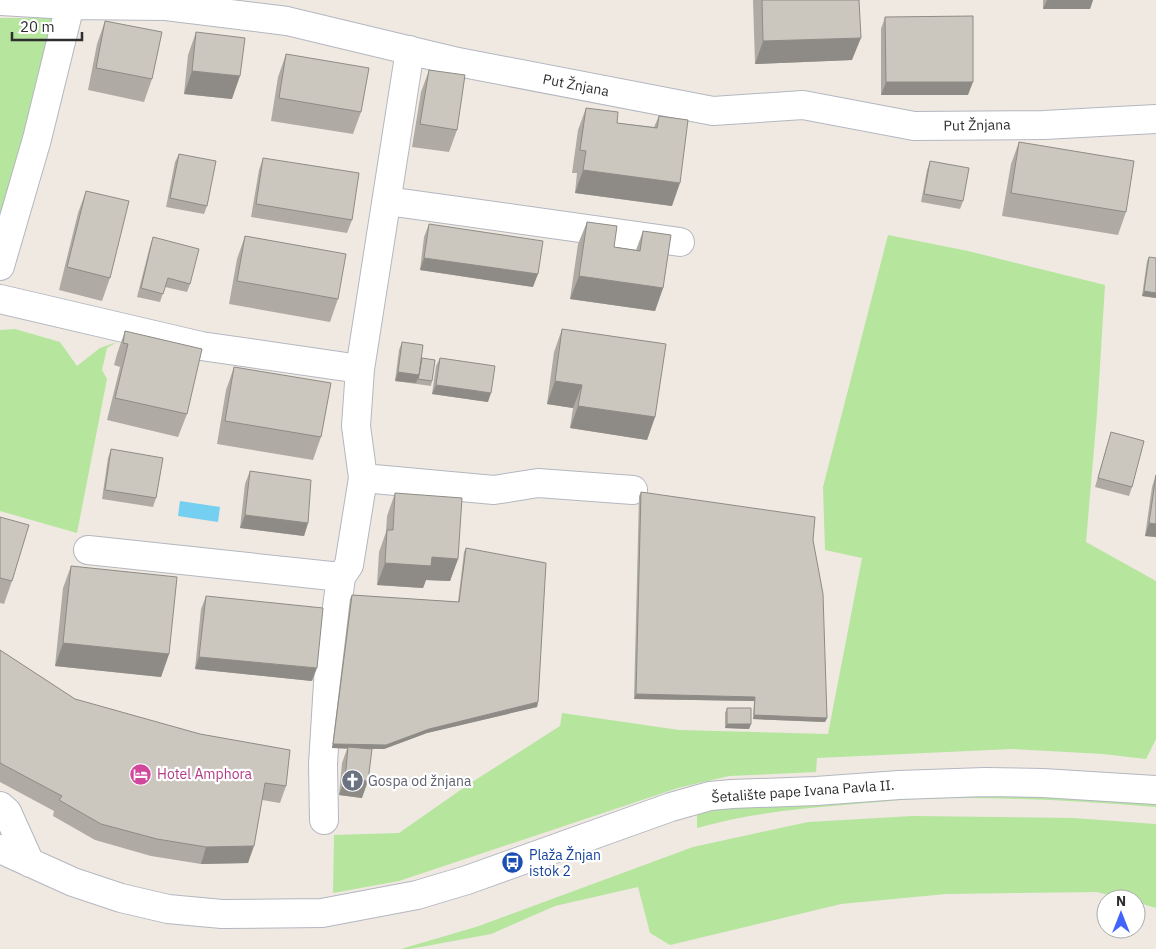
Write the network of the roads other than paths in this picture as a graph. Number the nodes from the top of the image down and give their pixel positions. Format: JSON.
{"nodes":[{"id":1,"x":0,"y":1,"type":"edge"},
{"id":2,"x":173,"y":3,"type":"edge"},
{"id":3,"x":70,"y":5,"type":"junction"},
{"id":4,"x":410,"y":50,"type":"junction"},
{"id":5,"x":1156,"y":119,"type":"edge"},
{"id":6,"x":387,"y":201,"type":"junction"},
{"id":7,"x":680,"y":242,"type":"dead end"},
{"id":8,"x":0,"y":266,"type":"edge"},
{"id":9,"x":0,"y":299,"type":"edge"},
{"id":10,"x":360,"y":369,"type":"junction"},
{"id":11,"x":363,"y":478,"type":"junction"},
{"id":12,"x":633,"y":490,"type":"dead end"},
{"id":13,"x":88,"y":550,"type":"dead end"},
{"id":14,"x":341,"y":577,"type":"junction"},
{"id":15,"x":1156,"y":790,"type":"edge"},
{"id":16,"x":0,"y":806,"type":"edge"},
{"id":17,"x":324,"y":820,"type":"dead end"},
{"id":18,"x":0,"y":849,"type":"edge"},
{"id":19,"x":30,"y":864,"type":"junction"}],
"edges":[{"from":1,"to":3,"type":"street","name":"Put Žnjana"},
{"from":2,"to":3,"type":"street","name":"Put Žnjana"},
{"from":2,"to":4,"type":"street","name":"Put Žnjana"},
{"from":3,"to":8,"type":"street"},
{"from":4,"to":5,"type":"street","name":"Put Žnjana"},
{"from":4,"to":6,"type":"street"},
{"from":6,"to":7,"type":"street"},
{"from":6,"to":10,"type":"street"},
{"from":9,"to":10,"type":"street"},
{"from":10,"to":11,"type":"street"},
{"from":11,"to":12,"type":"street"},
{"from":11,"to":14,"type":"street"},
{"from":13,"to":14,"type":"street"},
{"from":14,"to":17,"type":"street"},
{"from":15,"to":19,"type":"street","name":"Šetalište pape Ivana Pavla II."},
{"from":16,"to":19,"type":"street"},
{"from":18,"to":19,"type":"street","name":"Šetalište pape Ivana Pavla II."}]}
